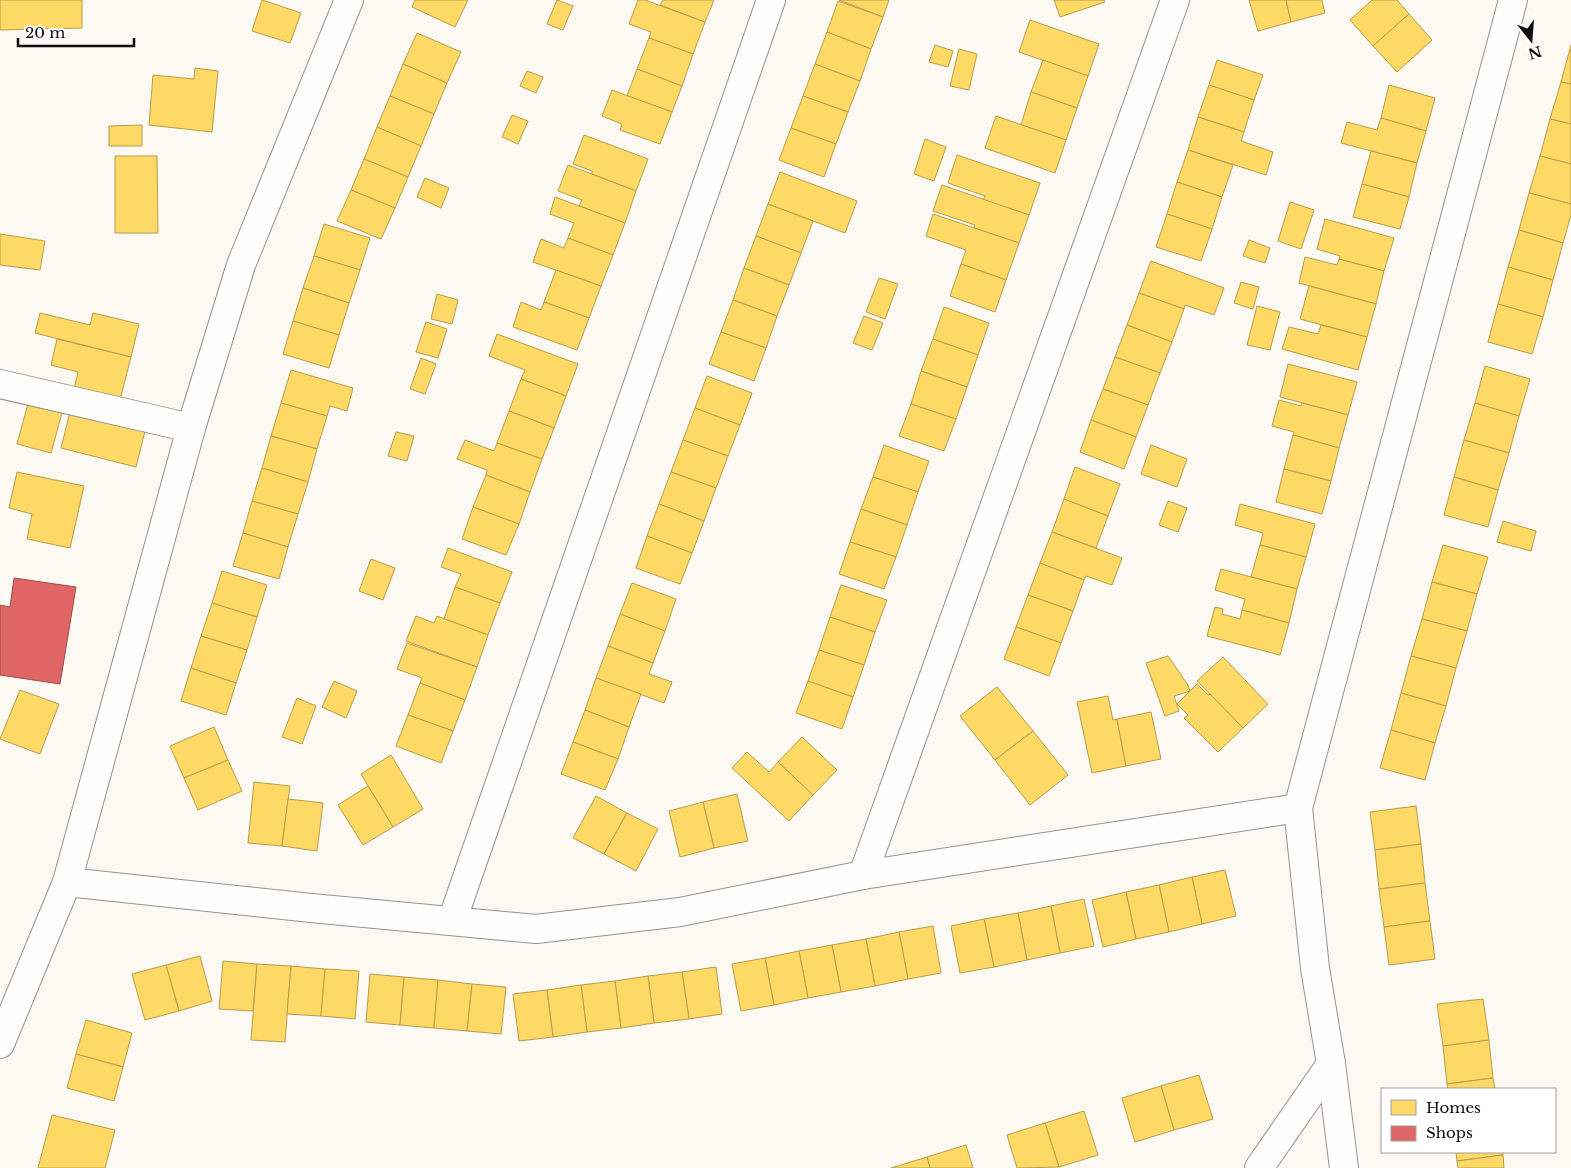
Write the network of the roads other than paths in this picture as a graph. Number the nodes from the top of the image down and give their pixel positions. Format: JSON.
{"nodes":[{"id":1,"x":349,"y":0,"type":"edge"},
{"id":2,"x":771,"y":0,"type":"edge"},
{"id":3,"x":1175,"y":0,"type":"edge"},
{"id":4,"x":1513,"y":0,"type":"edge"},
{"id":5,"x":0,"y":384,"type":"edge"},
{"id":6,"x":191,"y":428,"type":"junction"},
{"id":7,"x":1298,"y":808,"type":"junction"},
{"id":8,"x":863,"y":875,"type":"junction"},
{"id":9,"x":67,"y":882,"type":"junction"},
{"id":10,"x":452,"y":921,"type":"junction"},
{"id":11,"x":0,"y":1044,"type":"edge"},
{"id":12,"x":1331,"y":1064,"type":"junction"},
{"id":13,"x":1259,"y":1168,"type":"edge"},
{"id":14,"x":1344,"y":1168,"type":"edge"}],
"edges":[{"from":1,"to":6,"type":"street"},
{"from":2,"to":10,"type":"street"},
{"from":3,"to":8,"type":"street"},
{"from":4,"to":7,"type":"street"},
{"from":5,"to":6,"type":"street"},
{"from":6,"to":9,"type":"street"},
{"from":7,"to":8,"type":"street"},
{"from":7,"to":12,"type":"street"},
{"from":8,"to":10,"type":"street"},
{"from":9,"to":10,"type":"street"},
{"from":9,"to":11,"type":"street"},
{"from":12,"to":13,"type":"street"},
{"from":12,"to":14,"type":"street"}]}
